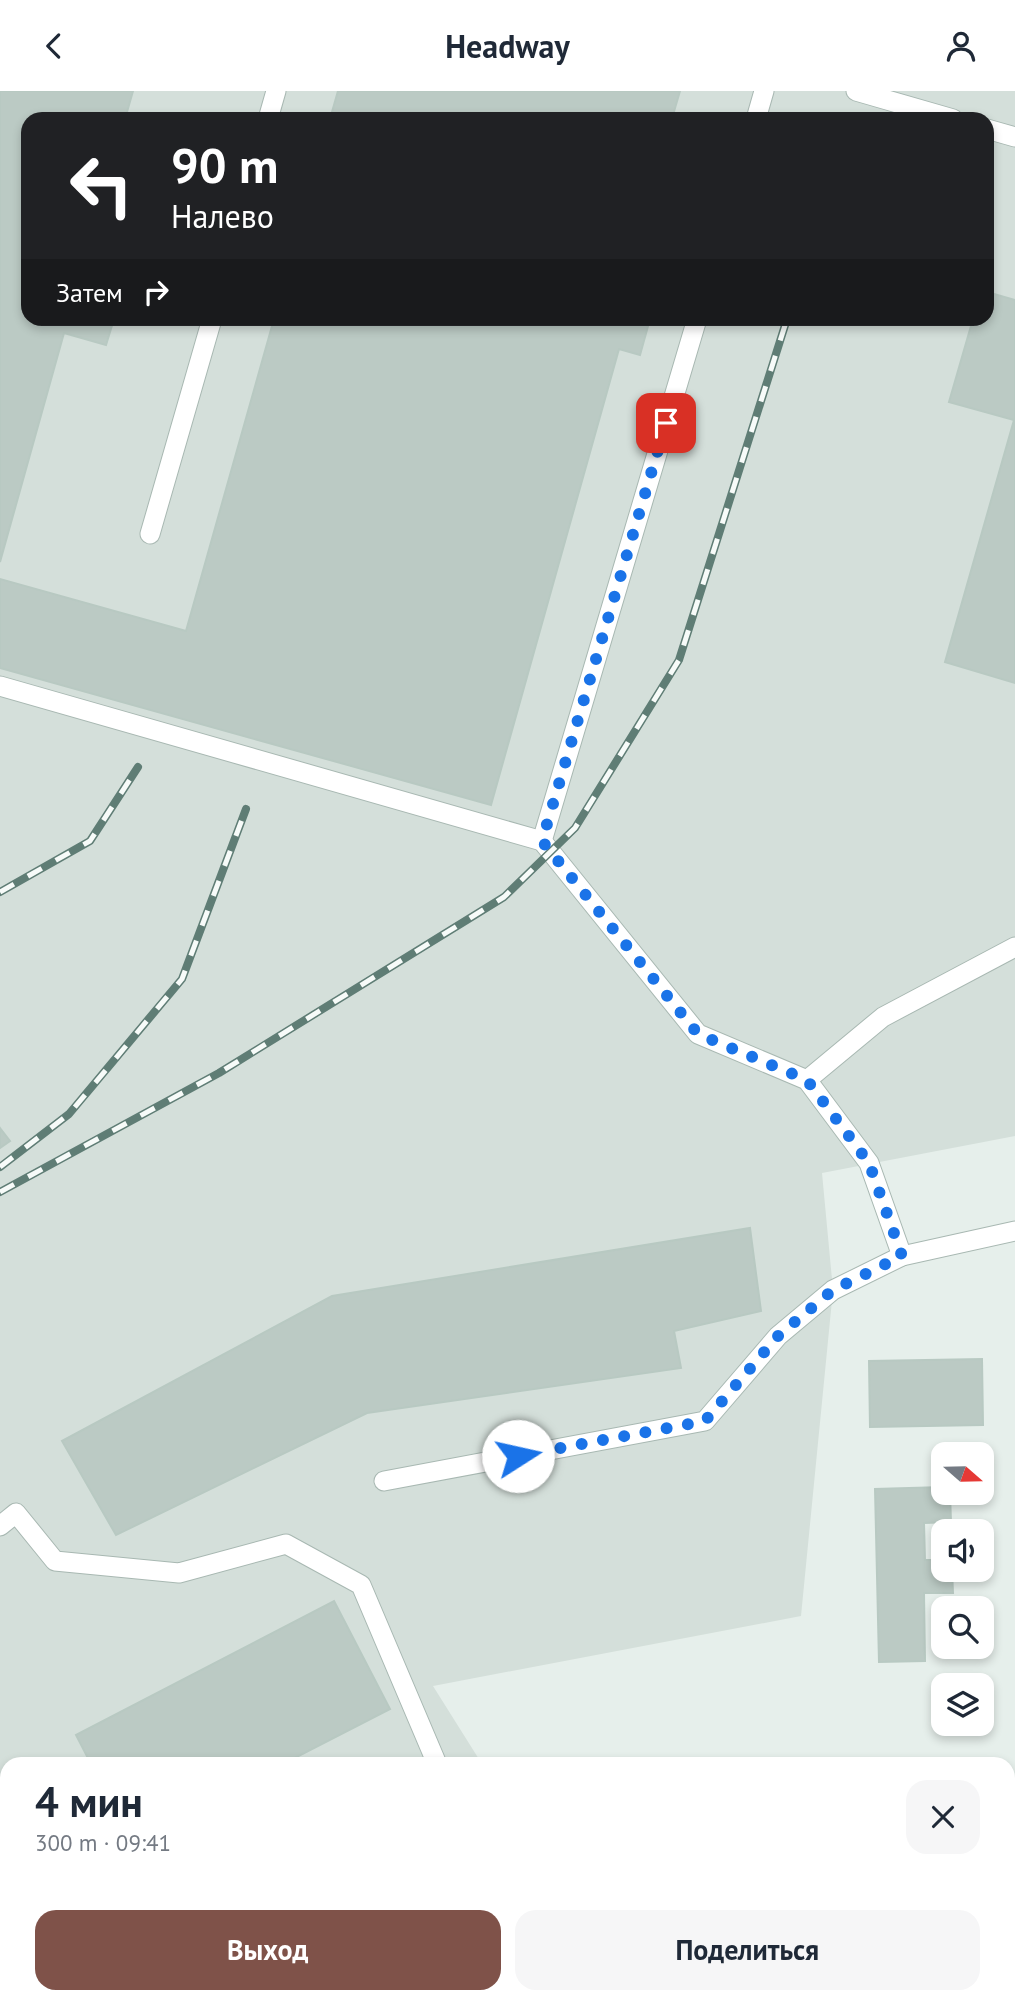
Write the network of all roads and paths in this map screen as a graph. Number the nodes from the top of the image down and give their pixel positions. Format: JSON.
{"nodes":[{"id":1,"x":276,"y":91,"type":"edge"},
{"id":2,"x":764,"y":91,"type":"edge"},
{"id":3,"x":856,"y":91,"type":"edge"},
{"id":4,"x":270,"y":112,"type":"edge"},
{"id":5,"x":758,"y":112,"type":"edge"},
{"id":6,"x":929,"y":112,"type":"edge"},
{"id":7,"x":994,"y":131,"type":"edge"},
{"id":8,"x":1015,"y":137,"type":"edge"},
{"id":9,"x":210,"y":326,"type":"edge"},
{"id":10,"x":695,"y":326,"type":"edge"},
{"id":11,"x":150,"y":534,"type":"dead end"},
{"id":12,"x":0,"y":686,"type":"edge"},
{"id":13,"x":542,"y":841,"type":"junction"},
{"id":14,"x":1015,"y":947,"type":"edge"},
{"id":15,"x":807,"y":1080,"type":"junction"},
{"id":16,"x":1015,"y":1231,"type":"edge"},
{"id":17,"x":902,"y":1256,"type":"junction"},
{"id":18,"x":384,"y":1481,"type":"dead end"},
{"id":19,"x":0,"y":1526,"type":"edge"},
{"id":20,"x":434,"y":1757,"type":"edge"}],
"edges":[{"from":1,"to":4,"type":"lane"},
{"from":2,"to":5,"type":"lane"},
{"from":3,"to":6,"type":"lane"},
{"from":7,"to":8,"type":"lane"},
{"from":9,"to":11,"type":"lane"},
{"from":10,"to":13,"type":"lane"},
{"from":12,"to":13,"type":"lane"},
{"from":13,"to":15,"type":"lane"},
{"from":14,"to":15,"type":"lane"},
{"from":15,"to":17,"type":"lane"},
{"from":16,"to":17,"type":"lane"},
{"from":17,"to":18,"type":"lane"},
{"from":19,"to":20,"type":"lane"}]}
